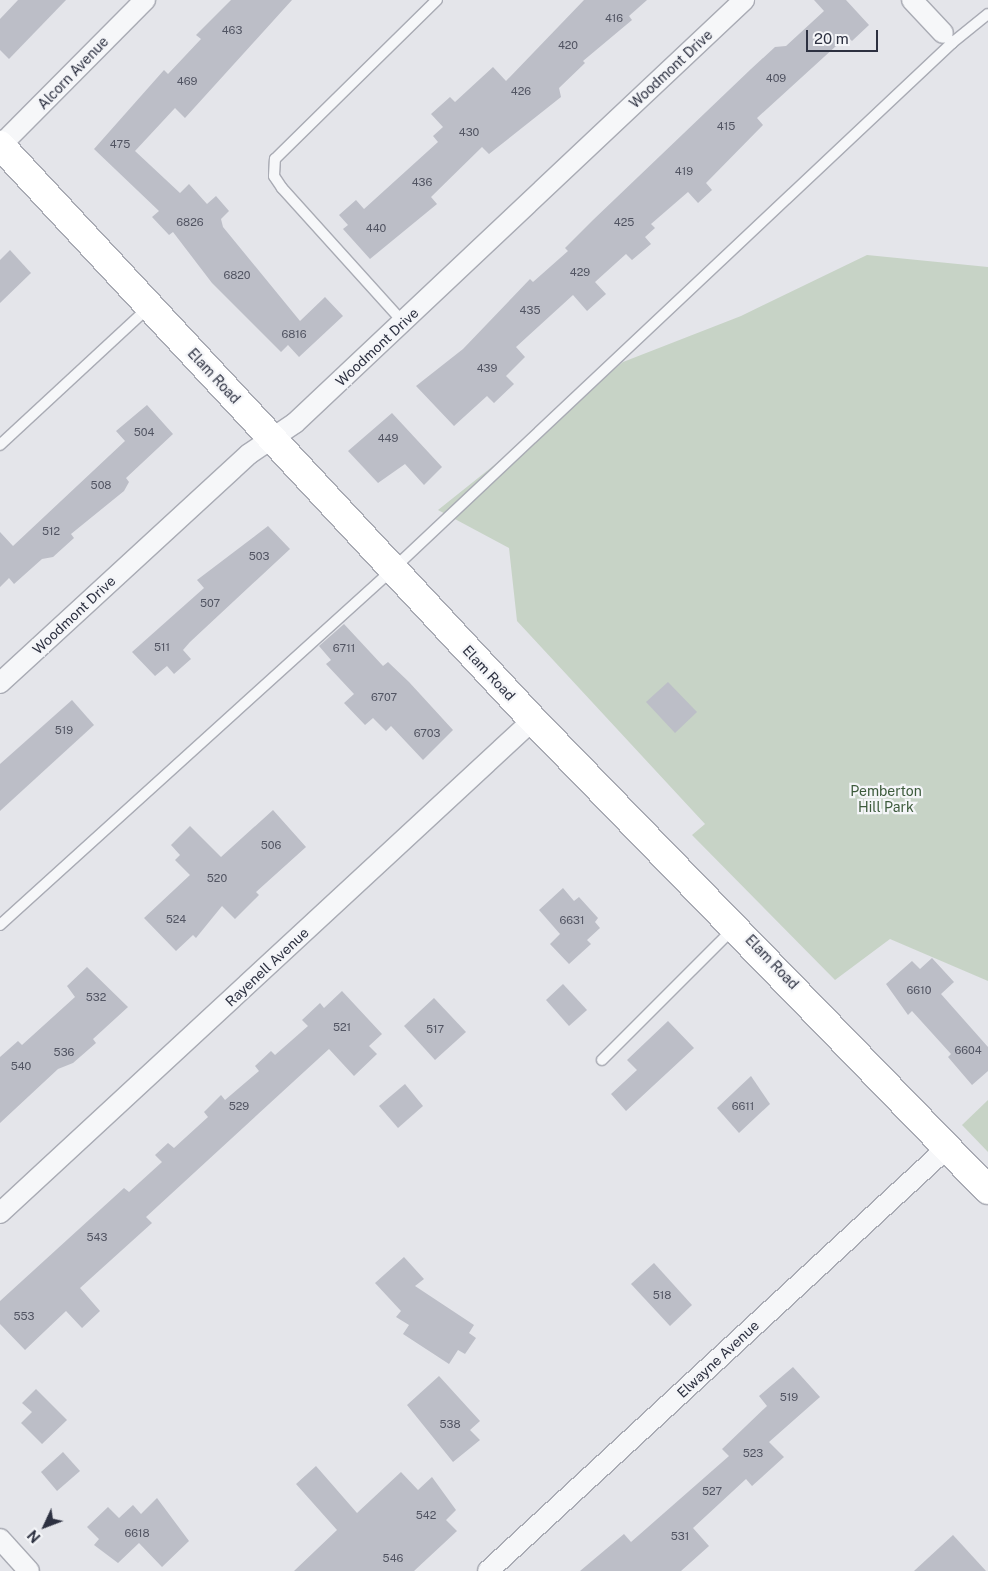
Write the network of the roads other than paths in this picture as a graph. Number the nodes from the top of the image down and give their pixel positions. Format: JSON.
{"nodes":[{"id":1,"x":145,"y":0,"type":"edge"},
{"id":2,"x":437,"y":0,"type":"edge"},
{"id":3,"x":744,"y":0,"type":"edge"},
{"id":4,"x":912,"y":0,"type":"edge"},
{"id":5,"x":988,"y":14,"type":"edge"},
{"id":6,"x":948,"y":38,"type":"junction"},
{"id":7,"x":0,"y":146,"type":"edge"},
{"id":8,"x":150,"y":306,"type":"junction"},
{"id":9,"x":403,"y":322,"type":"junction"},
{"id":10,"x":272,"y":438,"type":"junction"},
{"id":11,"x":0,"y":445,"type":"edge"},
{"id":12,"x":392,"y":570,"type":"junction"},
{"id":13,"x":0,"y":683,"type":"edge"},
{"id":14,"x":534,"y":720,"type":"junction"},
{"id":15,"x":0,"y":925,"type":"edge"},
{"id":16,"x":737,"y":925,"type":"junction"},
{"id":17,"x":602,"y":1060,"type":"dead end"},
{"id":18,"x":948,"y":1147,"type":"junction"},
{"id":19,"x":988,"y":1190,"type":"edge"},
{"id":20,"x":0,"y":1213,"type":"edge"},
{"id":21,"x":0,"y":1540,"type":"edge"},
{"id":22,"x":29,"y":1571,"type":"edge"},
{"id":23,"x":488,"y":1571,"type":"edge"}],
"edges":[{"from":1,"to":7,"type":"street","name":"Alcorn Avenue"},
{"from":2,"to":9,"type":"lane"},
{"from":3,"to":9,"type":"street","name":"Woodmont Drive"},
{"from":4,"to":6,"type":"street"},
{"from":5,"to":6,"type":"lane"},
{"from":6,"to":12,"type":"lane"},
{"from":7,"to":8,"type":"street","name":"Elam Road"},
{"from":8,"to":10,"type":"street","name":"Elam Road"},
{"from":8,"to":11,"type":"lane"},
{"from":9,"to":10,"type":"street","name":"Woodmont Drive"},
{"from":10,"to":12,"type":"street","name":"Elam Road"},
{"from":10,"to":13,"type":"street","name":"Woodmont Drive"},
{"from":12,"to":14,"type":"street","name":"Elam Road"},
{"from":12,"to":15,"type":"lane"},
{"from":14,"to":16,"type":"street","name":"Elam Road"},
{"from":14,"to":20,"type":"street","name":"Rayenell Avenue"},
{"from":16,"to":17,"type":"lane"},
{"from":16,"to":18,"type":"street","name":"Elam Road"},
{"from":18,"to":19,"type":"street","name":"Elam Road"},
{"from":18,"to":23,"type":"street","name":"Elwayne Avenue"},
{"from":21,"to":22,"type":"street"}]}
